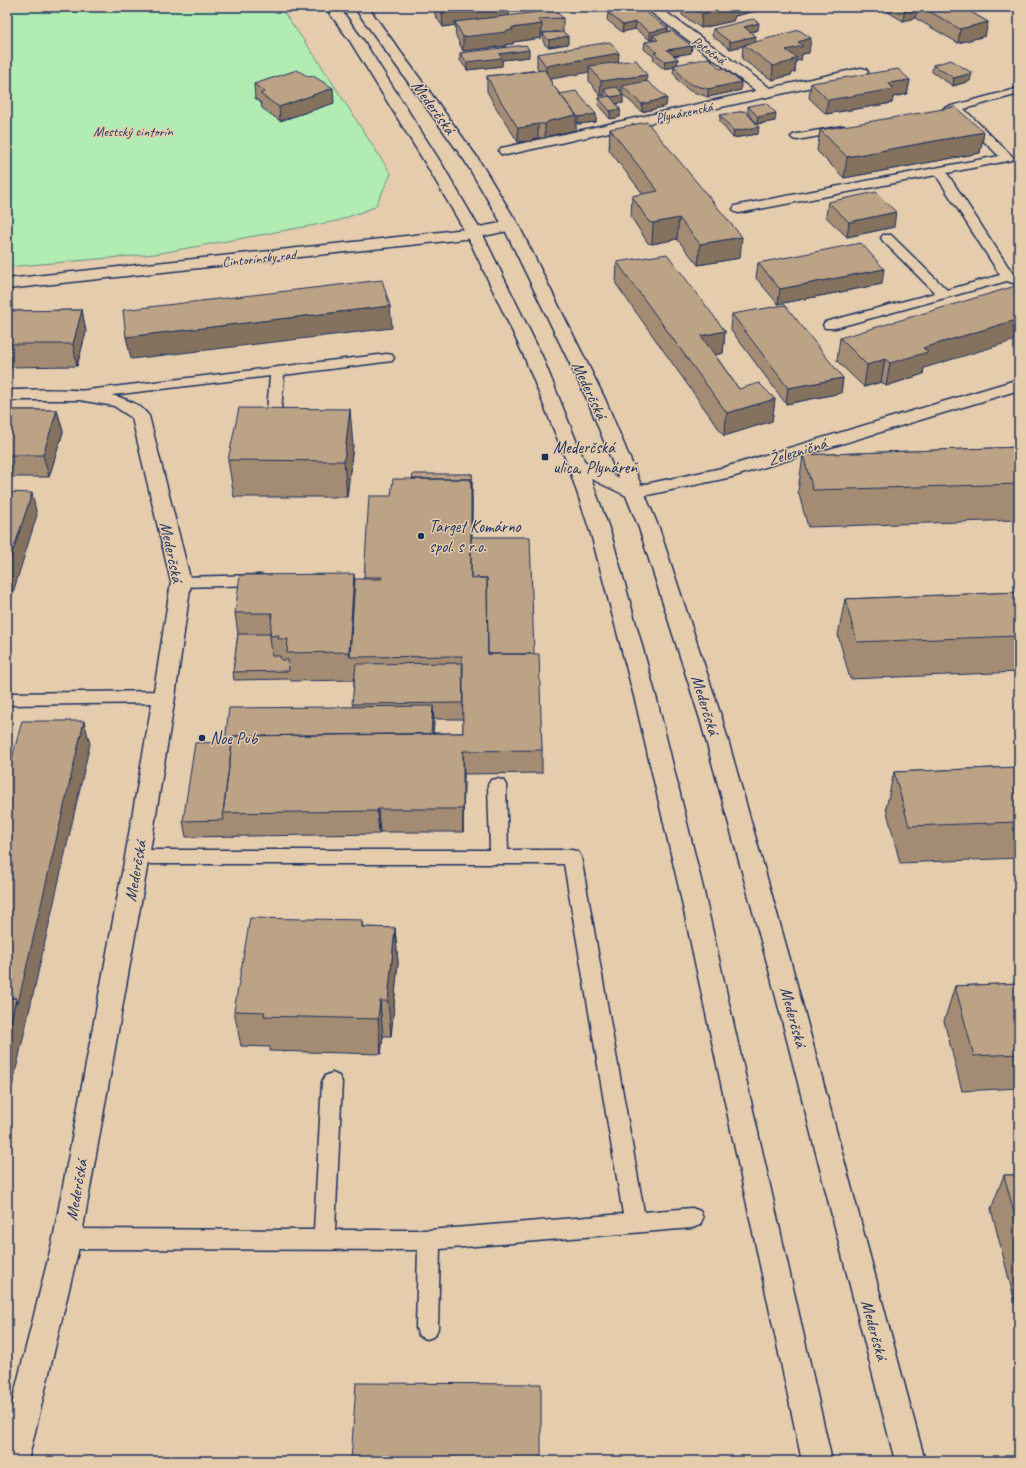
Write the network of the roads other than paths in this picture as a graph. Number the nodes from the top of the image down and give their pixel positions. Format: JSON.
{"nodes":[{"id":1,"x":332,"y":7,"type":"edge"},
{"id":2,"x":361,"y":7,"type":"edge"},
{"id":3,"x":651,"y":7,"type":"edge"},
{"id":4,"x":861,"y":72,"type":"dead end"},
{"id":5,"x":1019,"y":91,"type":"edge"},
{"id":6,"x":768,"y":93,"type":"junction"},
{"id":7,"x":957,"y":108,"type":"junction"},
{"id":8,"x":934,"y":112,"type":"edge"},
{"id":9,"x":850,"y":128,"type":"edge"},
{"id":10,"x":797,"y":137,"type":"dead end"},
{"id":11,"x":506,"y":151,"type":"dead end"},
{"id":12,"x":940,"y":172,"type":"junction"},
{"id":13,"x":739,"y":210,"type":"dead end"},
{"id":14,"x":511,"y":226,"type":"junction"},
{"id":15,"x":474,"y":233,"type":"junction"},
{"id":16,"x":887,"y":238,"type":"dead end"},
{"id":17,"x":1013,"y":279,"type":"edge"},
{"id":18,"x":7,"y":284,"type":"edge"},
{"id":19,"x":944,"y":293,"type":"junction"},
{"id":20,"x":830,"y":325,"type":"dead end"},
{"id":21,"x":387,"y":358,"type":"dead end"},
{"id":22,"x":277,"y":371,"type":"junction"},
{"id":23,"x":1019,"y":384,"type":"edge"},
{"id":24,"x":7,"y":395,"type":"edge"},
{"id":25,"x":79,"y":395,"type":"junction"},
{"id":26,"x":273,"y":422,"type":"edge"},
{"id":27,"x":577,"y":465,"type":"junction"},
{"id":28,"x":634,"y":492,"type":"junction"},
{"id":29,"x":274,"y":580,"type":"edge"},
{"id":30,"x":181,"y":582,"type":"junction"},
{"id":31,"x":164,"y":697,"type":"junction"},
{"id":32,"x":7,"y":698,"type":"edge"},
{"id":33,"x":497,"y":785,"type":"dead end"},
{"id":34,"x":138,"y":857,"type":"junction"},
{"id":35,"x":499,"y":857,"type":"junction"},
{"id":36,"x":332,"y":1082,"type":"dead end"},
{"id":37,"x":692,"y":1218,"type":"dead end"},
{"id":38,"x":635,"y":1223,"type":"junction"},
{"id":39,"x":67,"y":1239,"type":"junction"},
{"id":40,"x":324,"y":1240,"type":"junction"},
{"id":41,"x":429,"y":1240,"type":"junction"},
{"id":42,"x":427,"y":1328,"type":"dead end"},
{"id":43,"x":13,"y":1461,"type":"edge"},
{"id":44,"x":817,"y":1461,"type":"edge"},
{"id":45,"x":910,"y":1461,"type":"edge"}],
"edges":[{"from":1,"to":15,"type":"main road","name":"Mederčská"},
{"from":2,"to":14,"type":"main road","name":"Mederčská"},
{"from":3,"to":6,"type":"main road","name":"Potočná"},
{"from":4,"to":6,"type":"main road","name":"Plynárenská"},
{"from":5,"to":7,"type":"lane"},
{"from":6,"to":11,"type":"main road","name":"Plynárenská"},
{"from":7,"to":8,"type":"lane"},
{"from":7,"to":12,"type":"lane"},
{"from":9,"to":10,"type":"lane"},
{"from":12,"to":13,"type":"lane"},
{"from":12,"to":17,"type":"lane"},
{"from":14,"to":15,"type":"main road","name":"Cintorínsky rad"},
{"from":14,"to":28,"type":"main road","name":"Mederčská"},
{"from":15,"to":18,"type":"main road","name":"Cintorínsky rad"},
{"from":15,"to":27,"type":"main road","name":"Mederčská"},
{"from":16,"to":19,"type":"lane"},
{"from":17,"to":19,"type":"lane"},
{"from":19,"to":20,"type":"lane"},
{"from":21,"to":22,"type":"lane"},
{"from":22,"to":25,"type":"lane"},
{"from":22,"to":26,"type":"lane"},
{"from":23,"to":28,"type":"main road","name":"Železničná"},
{"from":24,"to":25,"type":"main road","name":"Mederčská"},
{"from":25,"to":30,"type":"main road","name":"Mederčská"},
{"from":27,"to":28,"type":"main road"},
{"from":27,"to":44,"type":"main road","name":"Mederčská"},
{"from":28,"to":45,"type":"main road","name":"Mederčská"},
{"from":29,"to":30,"type":"lane"},
{"from":30,"to":31,"type":"main road","name":"Mederčská"},
{"from":31,"to":32,"type":"lane"},
{"from":31,"to":34,"type":"main road","name":"Mederčská"},
{"from":33,"to":35,"type":"lane"},
{"from":34,"to":35,"type":"lane"},
{"from":34,"to":39,"type":"main road","name":"Mederčská"},
{"from":35,"to":38,"type":"lane"},
{"from":36,"to":40,"type":"lane"},
{"from":37,"to":38,"type":"lane"},
{"from":38,"to":41,"type":"lane"},
{"from":39,"to":40,"type":"lane"},
{"from":39,"to":43,"type":"main road","name":"Mederčská"},
{"from":40,"to":41,"type":"lane"},
{"from":41,"to":42,"type":"lane"}]}
